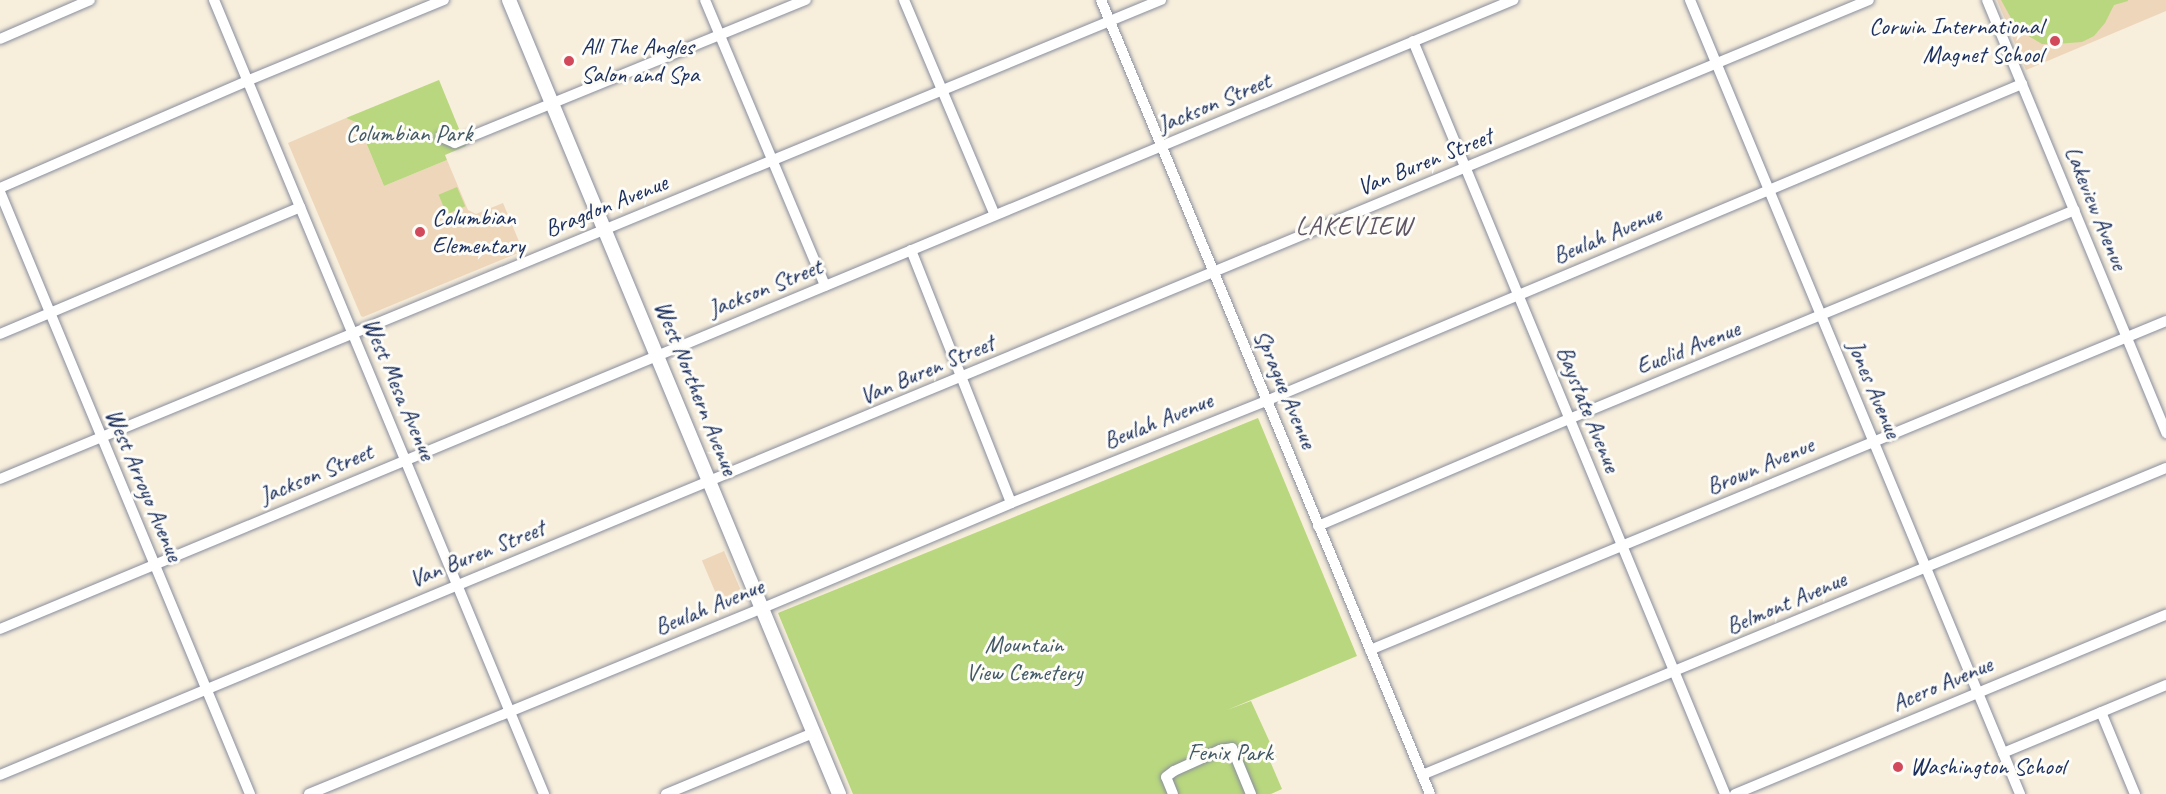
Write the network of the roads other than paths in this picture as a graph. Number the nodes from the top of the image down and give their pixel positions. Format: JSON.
{"nodes":[{"id":1,"x":90,"y":0,"type":"edge"},
{"id":2,"x":214,"y":0,"type":"edge"},
{"id":3,"x":444,"y":0,"type":"edge"},
{"id":4,"x":509,"y":0,"type":"edge"},
{"id":5,"x":705,"y":0,"type":"edge"},
{"id":6,"x":806,"y":0,"type":"edge"},
{"id":7,"x":904,"y":0,"type":"edge"},
{"id":8,"x":1101,"y":0,"type":"edge"},
{"id":9,"x":1161,"y":0,"type":"edge"},
{"id":10,"x":1513,"y":0,"type":"edge"},
{"id":11,"x":1690,"y":0,"type":"edge"},
{"id":12,"x":1869,"y":0,"type":"edge"},
{"id":13,"x":1987,"y":0,"type":"edge"},
{"id":14,"x":1841,"y":5,"type":"edge"},
{"id":15,"x":1110,"y":21,"type":"junction"},
{"id":16,"x":719,"y":36,"type":"junction"},
{"id":17,"x":0,"y":39,"type":"edge"},
{"id":18,"x":1413,"y":41,"type":"junction"},
{"id":19,"x":1717,"y":64,"type":"junction"},
{"id":20,"x":247,"y":81,"type":"junction"},
{"id":21,"x":2022,"y":84,"type":"junction"},
{"id":22,"x":942,"y":91,"type":"junction"},
{"id":23,"x":552,"y":104,"type":"junction"},
{"id":24,"x":441,"y":137,"type":"dead end"},
{"id":25,"x":1162,"y":148,"type":"junction"},
{"id":26,"x":772,"y":161,"type":"junction"},
{"id":27,"x":1465,"y":168,"type":"junction"},
{"id":28,"x":0,"y":190,"type":"edge"},
{"id":29,"x":1769,"y":190,"type":"junction"},
{"id":30,"x":300,"y":207,"type":"junction"},
{"id":31,"x":2075,"y":210,"type":"junction"},
{"id":32,"x":995,"y":215,"type":"junction"},
{"id":33,"x":606,"y":229,"type":"junction"},
{"id":34,"x":911,"y":250,"type":"junction"},
{"id":35,"x":1214,"y":272,"type":"junction"},
{"id":36,"x":825,"y":286,"type":"junction"},
{"id":37,"x":1519,"y":295,"type":"junction"},
{"id":38,"x":51,"y":314,"type":"junction"},
{"id":39,"x":1821,"y":316,"type":"junction"},
{"id":40,"x":2166,"y":321,"type":"edge"},
{"id":41,"x":353,"y":333,"type":"junction"},
{"id":42,"x":0,"y":334,"type":"edge"},
{"id":43,"x":2127,"y":337,"type":"junction"},
{"id":44,"x":657,"y":355,"type":"junction"},
{"id":45,"x":961,"y":378,"type":"junction"},
{"id":46,"x":1266,"y":401,"type":"junction"},
{"id":47,"x":1569,"y":419,"type":"junction"},
{"id":48,"x":2166,"y":433,"type":"edge"},
{"id":49,"x":102,"y":437,"type":"junction"},
{"id":50,"x":1874,"y":441,"type":"junction"},
{"id":51,"x":406,"y":459,"type":"junction"},
{"id":52,"x":2166,"y":468,"type":"edge"},
{"id":53,"x":0,"y":480,"type":"edge"},
{"id":54,"x":710,"y":482,"type":"junction"},
{"id":55,"x":1011,"y":503,"type":"junction"},
{"id":56,"x":1318,"y":526,"type":"junction"},
{"id":57,"x":1623,"y":546,"type":"junction"},
{"id":58,"x":155,"y":566,"type":"junction"},
{"id":59,"x":1926,"y":567,"type":"junction"},
{"id":60,"x":457,"y":585,"type":"junction"},
{"id":61,"x":763,"y":608,"type":"junction"},
{"id":62,"x":2166,"y":615,"type":"edge"},
{"id":63,"x":0,"y":629,"type":"edge"},
{"id":64,"x":1370,"y":650,"type":"junction"},
{"id":65,"x":1675,"y":672,"type":"junction"},
{"id":66,"x":2166,"y":685,"type":"edge"},
{"id":67,"x":206,"y":689,"type":"junction"},
{"id":68,"x":1977,"y":692,"type":"junction"},
{"id":69,"x":510,"y":711,"type":"junction"},
{"id":70,"x":2101,"y":712,"type":"junction"},
{"id":71,"x":813,"y":733,"type":"junction"},
{"id":72,"x":2003,"y":753,"type":"junction"},
{"id":73,"x":0,"y":775,"type":"edge"},
{"id":74,"x":1422,"y":775,"type":"junction"},
{"id":75,"x":1752,"y":791,"type":"edge"},
{"id":76,"x":250,"y":794,"type":"edge"},
{"id":77,"x":309,"y":794,"type":"edge"},
{"id":78,"x":544,"y":794,"type":"edge"},
{"id":79,"x":666,"y":794,"type":"edge"},
{"id":80,"x":839,"y":794,"type":"edge"},
{"id":81,"x":1173,"y":794,"type":"edge"},
{"id":82,"x":1251,"y":794,"type":"edge"},
{"id":83,"x":1430,"y":794,"type":"edge"},
{"id":84,"x":1725,"y":794,"type":"edge"},
{"id":85,"x":1736,"y":794,"type":"edge"},
{"id":86,"x":2020,"y":794,"type":"edge"},
{"id":87,"x":2135,"y":794,"type":"edge"}],
"edges":[{"from":1,"to":17,"type":"street"},
{"from":2,"to":20,"type":"street","name":"West Mesa Avenue"},
{"from":3,"to":20,"type":"street"},
{"from":4,"to":23,"type":"main road","name":"West Northern Avenue"},
{"from":5,"to":16,"type":"street"},
{"from":6,"to":16,"type":"street"},
{"from":7,"to":22,"type":"street"},
{"from":8,"to":15,"type":"street","name":"Sprague Avenue"},
{"from":9,"to":15,"type":"street","name":"Bragdon Avenue"},
{"from":10,"to":18,"type":"street","name":"Jackson Street"},
{"from":11,"to":19,"type":"street","name":"Jones Avenue"},
{"from":12,"to":14,"type":"street","name":"Van Buren Street"},
{"from":13,"to":21,"type":"street","name":"Lakeview Avenue"},
{"from":14,"to":19,"type":"street","name":"Van Buren Street"},
{"from":15,"to":22,"type":"street","name":"Bragdon Avenue"},
{"from":15,"to":25,"type":"street","name":"Sprague Avenue"},
{"from":16,"to":23,"type":"street"},
{"from":16,"to":26,"type":"street"},
{"from":18,"to":25,"type":"street","name":"Jackson Street"},
{"from":18,"to":27,"type":"street","name":"Baystate Avenue"},
{"from":19,"to":27,"type":"street","name":"Van Buren Street"},
{"from":19,"to":29,"type":"street","name":"Jones Avenue"},
{"from":20,"to":28,"type":"street"},
{"from":20,"to":30,"type":"street","name":"West Mesa Avenue"},
{"from":21,"to":29,"type":"street","name":"Beulah Avenue"},
{"from":21,"to":31,"type":"street","name":"Lakeview Avenue"},
{"from":22,"to":26,"type":"street","name":"Bragdon Avenue"},
{"from":22,"to":32,"type":"street"},
{"from":23,"to":24,"type":"street"},
{"from":23,"to":33,"type":"main road","name":"West Northern Avenue"},
{"from":25,"to":32,"type":"street","name":"Jackson Street"},
{"from":25,"to":35,"type":"street","name":"Sprague Avenue"},
{"from":26,"to":33,"type":"street","name":"Bragdon Avenue"},
{"from":26,"to":36,"type":"street"},
{"from":27,"to":35,"type":"street","name":"Van Buren Street"},
{"from":27,"to":37,"type":"street","name":"Baystate Avenue"},
{"from":28,"to":38,"type":"street","name":"West Arroyo Avenue"},
{"from":29,"to":37,"type":"street","name":"Beulah Avenue"},
{"from":29,"to":39,"type":"street","name":"Jones Avenue"},
{"from":30,"to":38,"type":"street"},
{"from":30,"to":41,"type":"street","name":"West Mesa Avenue"},
{"from":31,"to":39,"type":"street","name":"Euclid Avenue"},
{"from":31,"to":43,"type":"street","name":"Lakeview Avenue"},
{"from":32,"to":34,"type":"street","name":"Jackson Street"},
{"from":33,"to":41,"type":"street","name":"Bragdon Avenue"},
{"from":33,"to":44,"type":"main road","name":"West Northern Avenue"},
{"from":34,"to":36,"type":"street","name":"Jackson Street"},
{"from":34,"to":45,"type":"street"},
{"from":35,"to":45,"type":"street","name":"Van Buren Street"},
{"from":35,"to":46,"type":"street","name":"Sprague Avenue"},
{"from":36,"to":44,"type":"street","name":"Jackson Street"},
{"from":37,"to":46,"type":"street","name":"Beulah Avenue"},
{"from":37,"to":47,"type":"street","name":"Baystate Avenue"},
{"from":38,"to":42,"type":"street"},
{"from":38,"to":49,"type":"street","name":"West Arroyo Avenue"},
{"from":39,"to":47,"type":"street","name":"Euclid Avenue"},
{"from":39,"to":50,"type":"street","name":"Jones Avenue"},
{"from":40,"to":43,"type":"street","name":"Brown Avenue"},
{"from":41,"to":49,"type":"street","name":"Bragdon Avenue"},
{"from":41,"to":51,"type":"street","name":"West Mesa Avenue"},
{"from":43,"to":48,"type":"street","name":"Lakeview Avenue"},
{"from":43,"to":50,"type":"street","name":"Brown Avenue"},
{"from":44,"to":51,"type":"street","name":"Jackson Street"},
{"from":44,"to":54,"type":"main road","name":"West Northern Avenue"},
{"from":45,"to":54,"type":"street","name":"Van Buren Street"},
{"from":45,"to":55,"type":"street"},
{"from":46,"to":55,"type":"street","name":"Beulah Avenue"},
{"from":46,"to":56,"type":"street","name":"Sprague Avenue"},
{"from":47,"to":56,"type":"street","name":"Euclid Avenue"},
{"from":47,"to":57,"type":"street","name":"Baystate Avenue"},
{"from":49,"to":53,"type":"street","name":"Bragdon Avenue"},
{"from":49,"to":58,"type":"street","name":"West Arroyo Avenue"},
{"from":50,"to":57,"type":"street","name":"Brown Avenue"},
{"from":50,"to":59,"type":"street","name":"Jones Avenue"},
{"from":51,"to":58,"type":"street","name":"Jackson Street"},
{"from":51,"to":60,"type":"street","name":"West Mesa Avenue"},
{"from":52,"to":59,"type":"street","name":"Belmont Avenue"},
{"from":54,"to":60,"type":"street","name":"Van Buren Street"},
{"from":54,"to":61,"type":"main road","name":"West Northern Avenue"},
{"from":55,"to":61,"type":"street","name":"Beulah Avenue"},
{"from":56,"to":64,"type":"street","name":"Sprague Avenue"},
{"from":57,"to":64,"type":"street","name":"Brown Avenue"},
{"from":57,"to":65,"type":"street","name":"Baystate Avenue"},
{"from":58,"to":63,"type":"street","name":"Jackson Street"},
{"from":58,"to":67,"type":"street","name":"West Arroyo Avenue"},
{"from":59,"to":65,"type":"street","name":"Belmont Avenue"},
{"from":59,"to":68,"type":"street","name":"Jones Avenue"},
{"from":60,"to":67,"type":"street","name":"Van Buren Street"},
{"from":60,"to":69,"type":"street","name":"West Mesa Avenue"},
{"from":61,"to":69,"type":"street","name":"Beulah Avenue"},
{"from":61,"to":71,"type":"main road","name":"West Northern Avenue"},
{"from":62,"to":68,"type":"street","name":"Acero Avenue"},
{"from":64,"to":74,"type":"street","name":"Sprague Avenue"},
{"from":65,"to":74,"type":"street","name":"Belmont Avenue"},
{"from":65,"to":84,"type":"street","name":"Baystate Avenue"},
{"from":66,"to":70,"type":"street"},
{"from":67,"to":73,"type":"street","name":"Van Buren Street"},
{"from":67,"to":76,"type":"street","name":"West Arroyo Avenue"},
{"from":68,"to":72,"type":"street","name":"Jones Avenue"},
{"from":68,"to":75,"type":"street","name":"Acero Avenue"},
{"from":69,"to":77,"type":"street","name":"Beulah Avenue"},
{"from":69,"to":78,"type":"street","name":"West Mesa Avenue"},
{"from":70,"to":72,"type":"street"},
{"from":70,"to":87,"type":"street"},
{"from":71,"to":79,"type":"street"},
{"from":71,"to":80,"type":"main road","name":"West Northern Avenue"},
{"from":72,"to":86,"type":"street","name":"Jones Avenue"},
{"from":74,"to":83,"type":"street","name":"Sprague Avenue"},
{"from":75,"to":85,"type":"street","name":"Acero Avenue"},
{"from":81,"to":82,"type":"street"}]}
